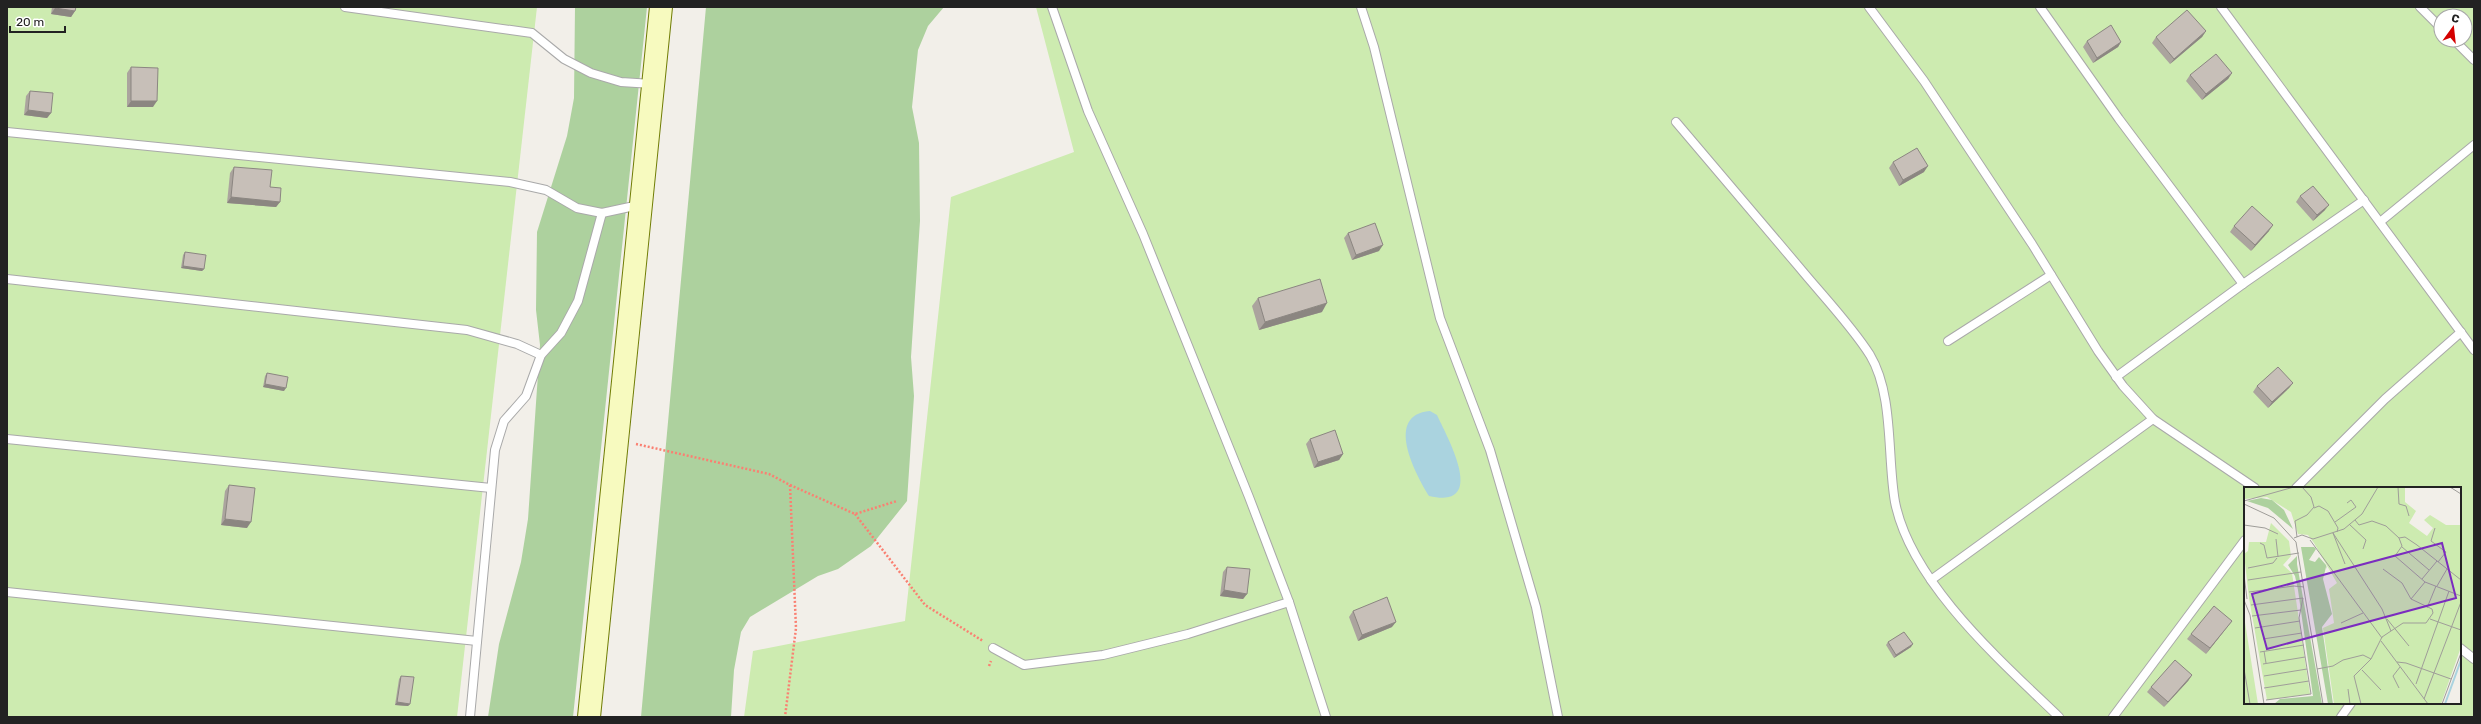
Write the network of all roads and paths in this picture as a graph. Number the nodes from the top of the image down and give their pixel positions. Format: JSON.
{"nodes":[{"id":1,"x":345,"y":7,"type":"edge"},
{"id":2,"x":662,"y":7,"type":"edge"},
{"id":3,"x":1052,"y":7,"type":"edge"},
{"id":4,"x":1361,"y":7,"type":"edge"},
{"id":5,"x":1869,"y":7,"type":"edge"},
{"id":6,"x":2040,"y":7,"type":"edge"},
{"id":7,"x":2221,"y":7,"type":"edge"},
{"id":8,"x":2420,"y":7,"type":"edge"},
{"id":9,"x":2433,"y":20,"type":"edge"},
{"id":10,"x":2462,"y":48,"type":"edge"},
{"id":11,"x":2474,"y":60,"type":"edge"},
{"id":12,"x":654,"y":84,"type":"junction"},
{"id":13,"x":1676,"y":122,"type":"dead end"},
{"id":14,"x":7,"y":132,"type":"edge"},
{"id":15,"x":2474,"y":145,"type":"edge"},
{"id":16,"x":2364,"y":200,"type":"junction"},
{"id":17,"x":642,"y":205,"type":"junction"},
{"id":18,"x":602,"y":213,"type":"junction"},
{"id":19,"x":2380,"y":222,"type":"junction"},
{"id":20,"x":2052,"y":275,"type":"junction"},
{"id":21,"x":7,"y":279,"type":"edge"},
{"id":22,"x":2243,"y":284,"type":"junction"},
{"id":23,"x":2461,"y":332,"type":"junction"},
{"id":24,"x":1948,"y":341,"type":"dead end"},
{"id":25,"x":2474,"y":350,"type":"edge"},
{"id":26,"x":541,"y":354,"type":"junction"},
{"id":27,"x":2116,"y":377,"type":"junction"},
{"id":28,"x":2153,"y":419,"type":"junction"},
{"id":29,"x":7,"y":439,"type":"edge"},
{"id":30,"x":616,"y":440,"type":"junction"},
{"id":31,"x":790,"y":485,"type":"junction"},
{"id":32,"x":2254,"y":487,"type":"edge"},
{"id":33,"x":2297,"y":487,"type":"edge"},
{"id":34,"x":492,"y":488,"type":"junction"},
{"id":35,"x":897,"y":501,"type":"dead end"},
{"id":36,"x":855,"y":514,"type":"junction"},
{"id":37,"x":2244,"y":541,"type":"edge"},
{"id":38,"x":1931,"y":580,"type":"junction"},
{"id":39,"x":7,"y":592,"type":"edge"},
{"id":40,"x":1289,"y":602,"type":"junction"},
{"id":41,"x":477,"y":641,"type":"junction"},
{"id":42,"x":993,"y":648,"type":"junction"},
{"id":43,"x":2461,"y":649,"type":"edge"},
{"id":44,"x":2474,"y":658,"type":"edge"},
{"id":45,"x":989,"y":666,"type":"dead end"},
{"id":46,"x":2350,"y":704,"type":"edge"},
{"id":47,"x":470,"y":717,"type":"edge"},
{"id":48,"x":589,"y":717,"type":"edge"},
{"id":49,"x":785,"y":717,"type":"edge"},
{"id":50,"x":1326,"y":717,"type":"edge"},
{"id":51,"x":1558,"y":717,"type":"edge"},
{"id":52,"x":2059,"y":717,"type":"edge"},
{"id":53,"x":2113,"y":717,"type":"edge"},
{"id":54,"x":2341,"y":717,"type":"edge"}],
"edges":[{"from":1,"to":12,"type":"lane"},
{"from":2,"to":12,"type":"street"},
{"from":3,"to":40,"type":"lane"},
{"from":4,"to":51,"type":"lane"},
{"from":5,"to":20,"type":"lane"},
{"from":6,"to":22,"type":"lane"},
{"from":7,"to":16,"type":"lane"},
{"from":8,"to":9,"type":"lane"},
{"from":10,"to":11,"type":"lane"},
{"from":12,"to":17,"type":"street"},
{"from":13,"to":38,"type":"lane"},
{"from":14,"to":18,"type":"lane"},
{"from":15,"to":19,"type":"lane"},
{"from":16,"to":19,"type":"lane"},
{"from":16,"to":22,"type":"lane"},
{"from":17,"to":18,"type":"lane"},
{"from":17,"to":30,"type":"street"},
{"from":18,"to":26,"type":"lane"},
{"from":19,"to":23,"type":"lane"},
{"from":20,"to":24,"type":"lane"},
{"from":20,"to":27,"type":"lane"},
{"from":21,"to":26,"type":"lane"},
{"from":22,"to":27,"type":"lane"},
{"from":23,"to":25,"type":"lane"},
{"from":23,"to":33,"type":"lane"},
{"from":26,"to":34,"type":"lane"},
{"from":27,"to":28,"type":"lane"},
{"from":28,"to":32,"type":"lane"},
{"from":28,"to":38,"type":"lane"},
{"from":29,"to":34,"type":"lane"},
{"from":30,"to":31,"type":"path"},
{"from":30,"to":48,"type":"street"},
{"from":31,"to":36,"type":"path"},
{"from":31,"to":49,"type":"path"},
{"from":34,"to":41,"type":"lane"},
{"from":35,"to":36,"type":"path"},
{"from":36,"to":42,"type":"path"},
{"from":37,"to":53,"type":"lane"},
{"from":38,"to":52,"type":"lane"},
{"from":39,"to":41,"type":"lane"},
{"from":40,"to":42,"type":"lane"},
{"from":40,"to":50,"type":"lane"},
{"from":41,"to":47,"type":"lane"},
{"from":42,"to":45,"type":"path"},
{"from":43,"to":44,"type":"lane"},
{"from":46,"to":54,"type":"lane"}]}
